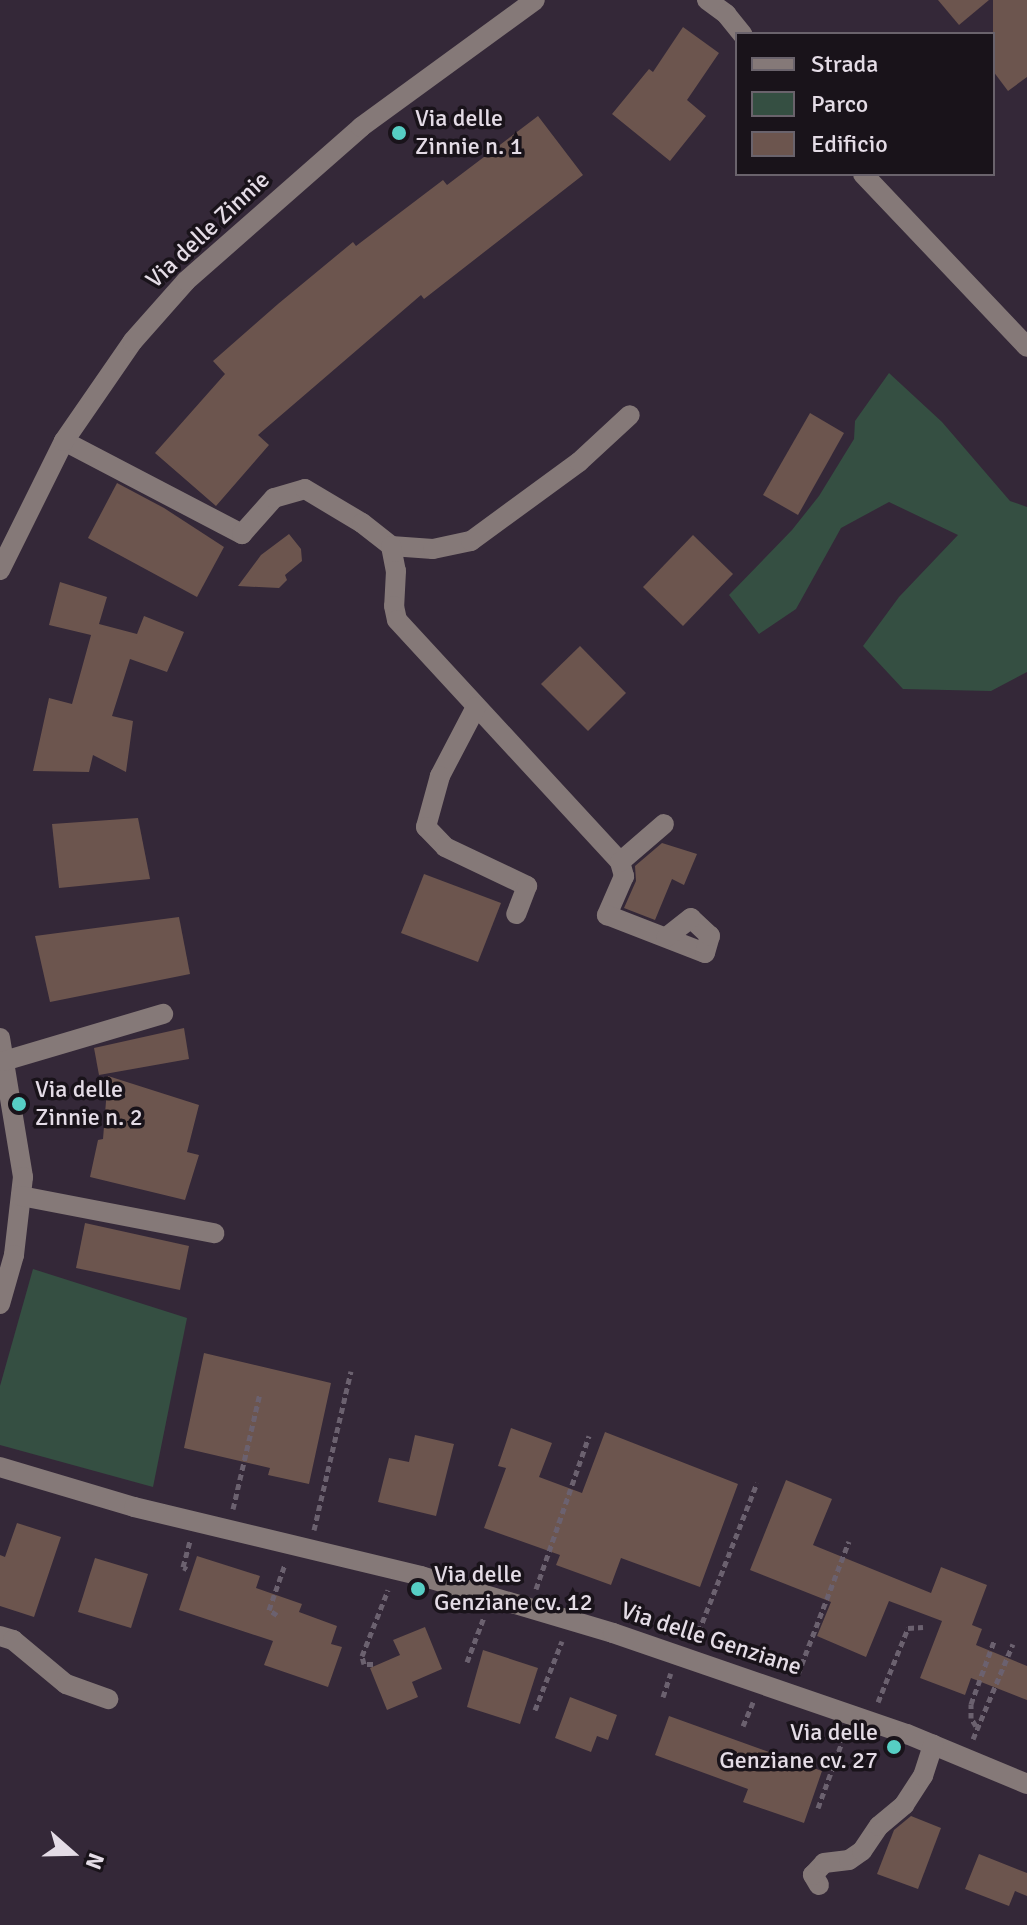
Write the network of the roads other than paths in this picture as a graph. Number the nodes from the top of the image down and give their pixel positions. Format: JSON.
{"nodes":[{"id":1,"x":535,"y":0,"type":"edge"},
{"id":2,"x":707,"y":0,"type":"edge"},
{"id":3,"x":740,"y":32,"type":"edge"},
{"id":4,"x":865,"y":176,"type":"edge"},
{"id":5,"x":1027,"y":347,"type":"edge"},
{"id":6,"x":630,"y":415,"type":"dead end"},
{"id":7,"x":64,"y":441,"type":"junction"},
{"id":8,"x":391,"y":546,"type":"junction"},
{"id":9,"x":0,"y":570,"type":"edge"},
{"id":10,"x":476,"y":707,"type":"junction"},
{"id":11,"x":664,"y":824,"type":"dead end"},
{"id":12,"x":620,"y":862,"type":"junction"},
{"id":13,"x":516,"y":914,"type":"dead end"},
{"id":14,"x":667,"y":937,"type":"dead end"},
{"id":15,"x":163,"y":1014,"type":"dead end"},
{"id":16,"x":0,"y":1038,"type":"edge"},
{"id":17,"x":4,"y":1061,"type":"junction"},
{"id":18,"x":21,"y":1196,"type":"junction"},
{"id":19,"x":214,"y":1233,"type":"dead end"},
{"id":20,"x":0,"y":1304,"type":"edge"},
{"id":21,"x":0,"y":1467,"type":"edge"},
{"id":22,"x":0,"y":1636,"type":"edge"},
{"id":23,"x":108,"y":1699,"type":"dead end"},
{"id":24,"x":933,"y":1745,"type":"junction"},
{"id":25,"x":1027,"y":1784,"type":"edge"},
{"id":26,"x":819,"y":1885,"type":"dead end"}],
"edges":[{"from":1,"to":7,"type":"street","name":"Via delle Zinnie"},
{"from":2,"to":3,"type":"street"},
{"from":4,"to":5,"type":"street"},
{"from":6,"to":8,"type":"street"},
{"from":7,"to":8,"type":"street"},
{"from":7,"to":9,"type":"street","name":"Via delle Zinnie"},
{"from":8,"to":10,"type":"street"},
{"from":10,"to":12,"type":"street"},
{"from":10,"to":13,"type":"street"},
{"from":11,"to":12,"type":"street"},
{"from":12,"to":14,"type":"street"},
{"from":15,"to":17,"type":"street"},
{"from":16,"to":17,"type":"street"},
{"from":17,"to":18,"type":"street"},
{"from":18,"to":19,"type":"street"},
{"from":18,"to":20,"type":"street"},
{"from":21,"to":24,"type":"street","name":"Via delle Genziane"},
{"from":22,"to":23,"type":"street"},
{"from":24,"to":25,"type":"street","name":"Via delle Genziane"},
{"from":24,"to":26,"type":"street"}]}
